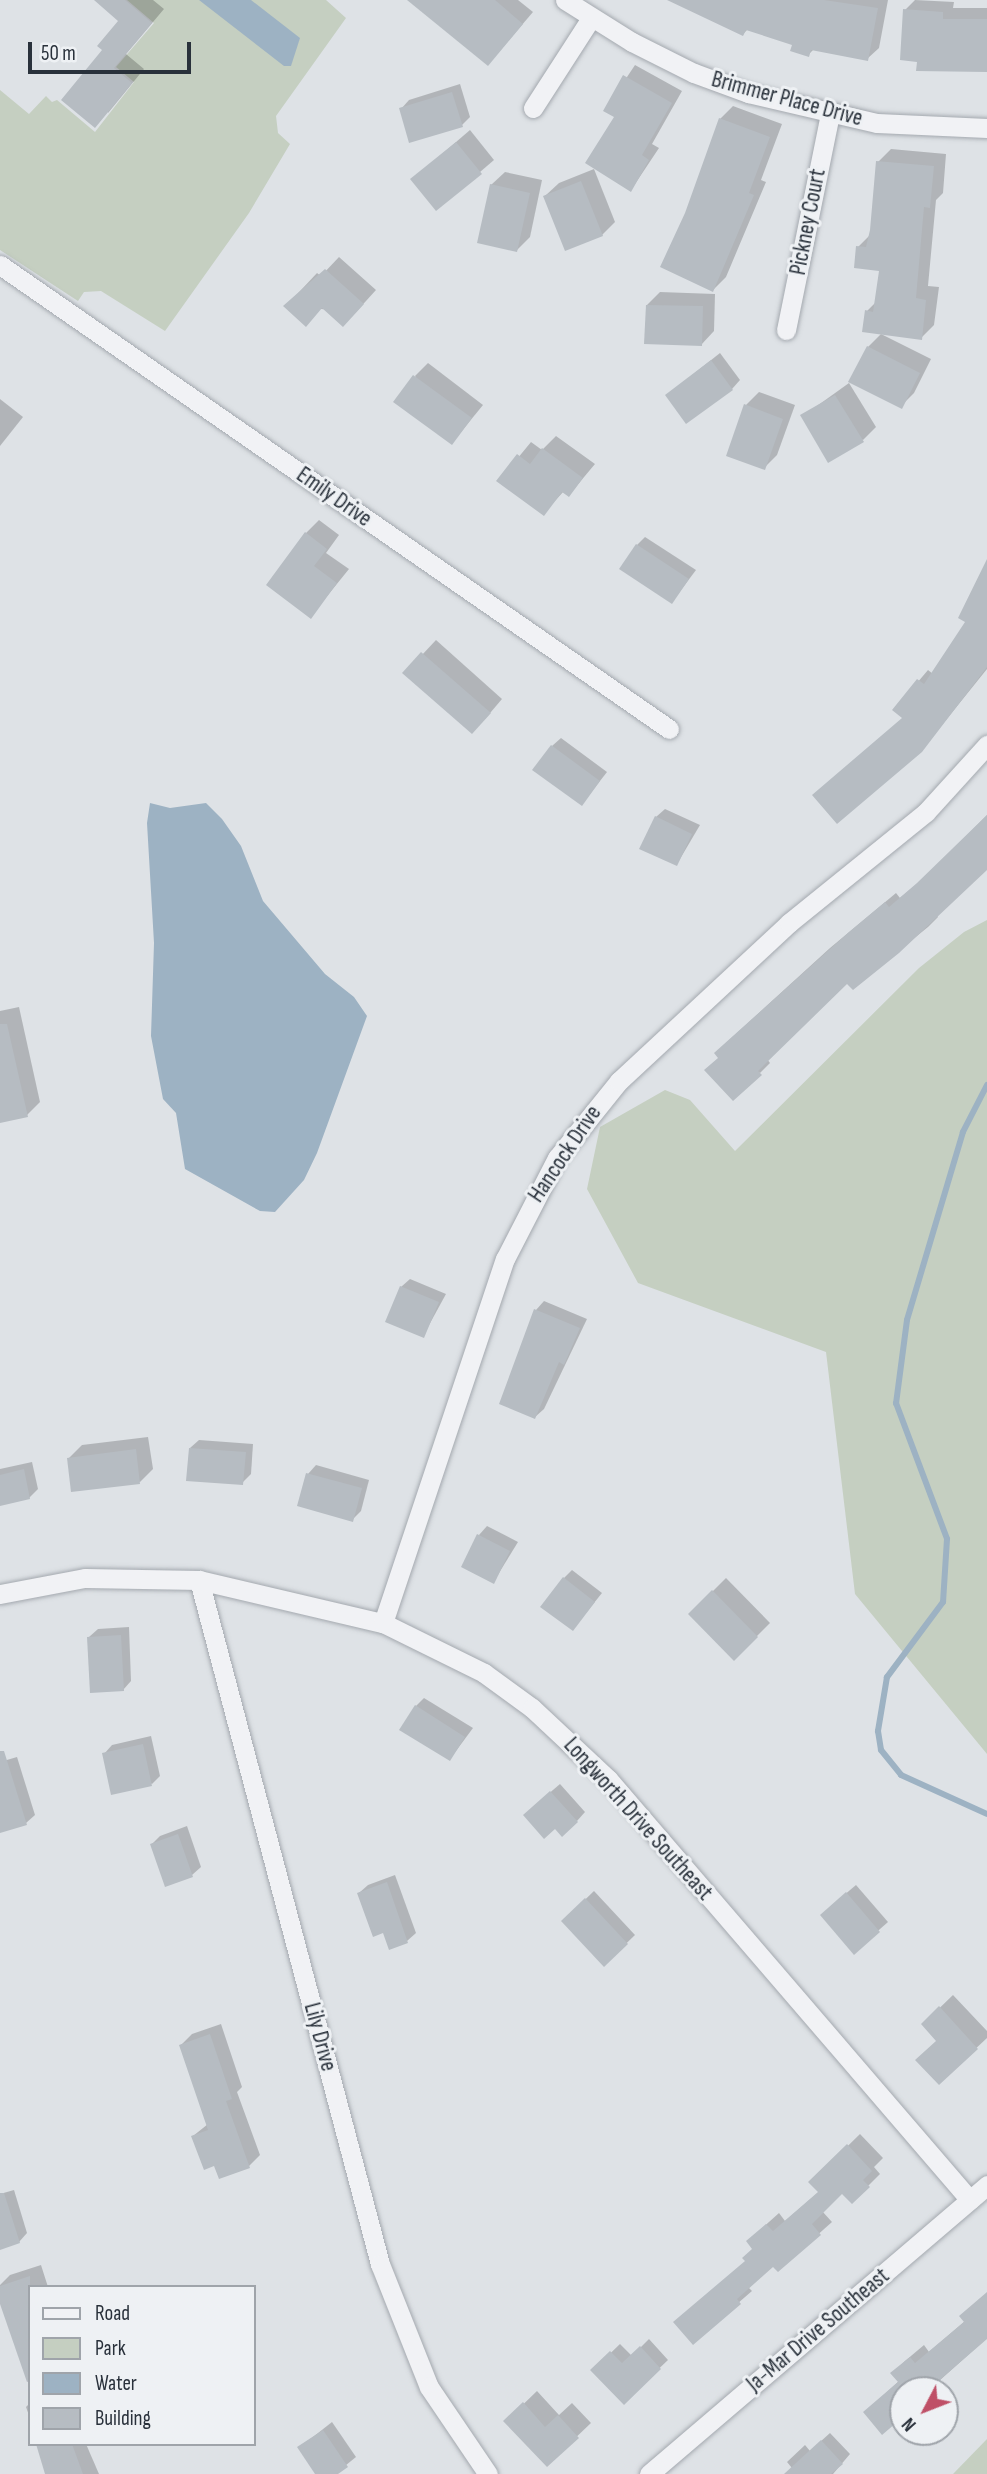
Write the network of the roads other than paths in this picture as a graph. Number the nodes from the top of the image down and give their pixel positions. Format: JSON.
{"nodes":[{"id":1,"x":565,"y":0,"type":"edge"},
{"id":2,"x":591,"y":18,"type":"junction"},
{"id":3,"x":533,"y":108,"type":"dead end"},
{"id":4,"x":830,"y":114,"type":"junction"},
{"id":5,"x":987,"y":128,"type":"edge"},
{"id":6,"x":0,"y":265,"type":"edge"},
{"id":7,"x":786,"y":330,"type":"dead end"},
{"id":8,"x":668,"y":729,"type":"dead end"},
{"id":9,"x":987,"y":745,"type":"edge"},
{"id":10,"x":199,"y":1580,"type":"junction"},
{"id":11,"x":0,"y":1594,"type":"edge"},
{"id":12,"x":383,"y":1623,"type":"junction"},
{"id":13,"x":987,"y":2185,"type":"edge"},
{"id":14,"x":970,"y":2200,"type":"junction"},
{"id":15,"x":488,"y":2474,"type":"edge"},
{"id":16,"x":649,"y":2474,"type":"edge"}],
"edges":[{"from":1,"to":2,"type":"street","name":"Brimmer Place Drive"},
{"from":2,"to":3,"type":"street"},
{"from":2,"to":4,"type":"street","name":"Brimmer Place Drive"},
{"from":4,"to":5,"type":"street","name":"Brimmer Place Drive"},
{"from":4,"to":7,"type":"street","name":"Pickney Court"},
{"from":6,"to":8,"type":"street","name":"Emily Drive"},
{"from":9,"to":12,"type":"street","name":"Hancock Drive"},
{"from":10,"to":11,"type":"street","name":"Longworth Drive Southeast"},
{"from":10,"to":12,"type":"street","name":"Longworth Drive Southeast"},
{"from":10,"to":15,"type":"street","name":"Lily Drive"},
{"from":12,"to":14,"type":"street","name":"Longworth Drive Southeast"},
{"from":13,"to":14,"type":"street","name":"Ja-Mar Drive Southeast"},
{"from":14,"to":16,"type":"street","name":"Ja-Mar Drive Southeast"}]}
